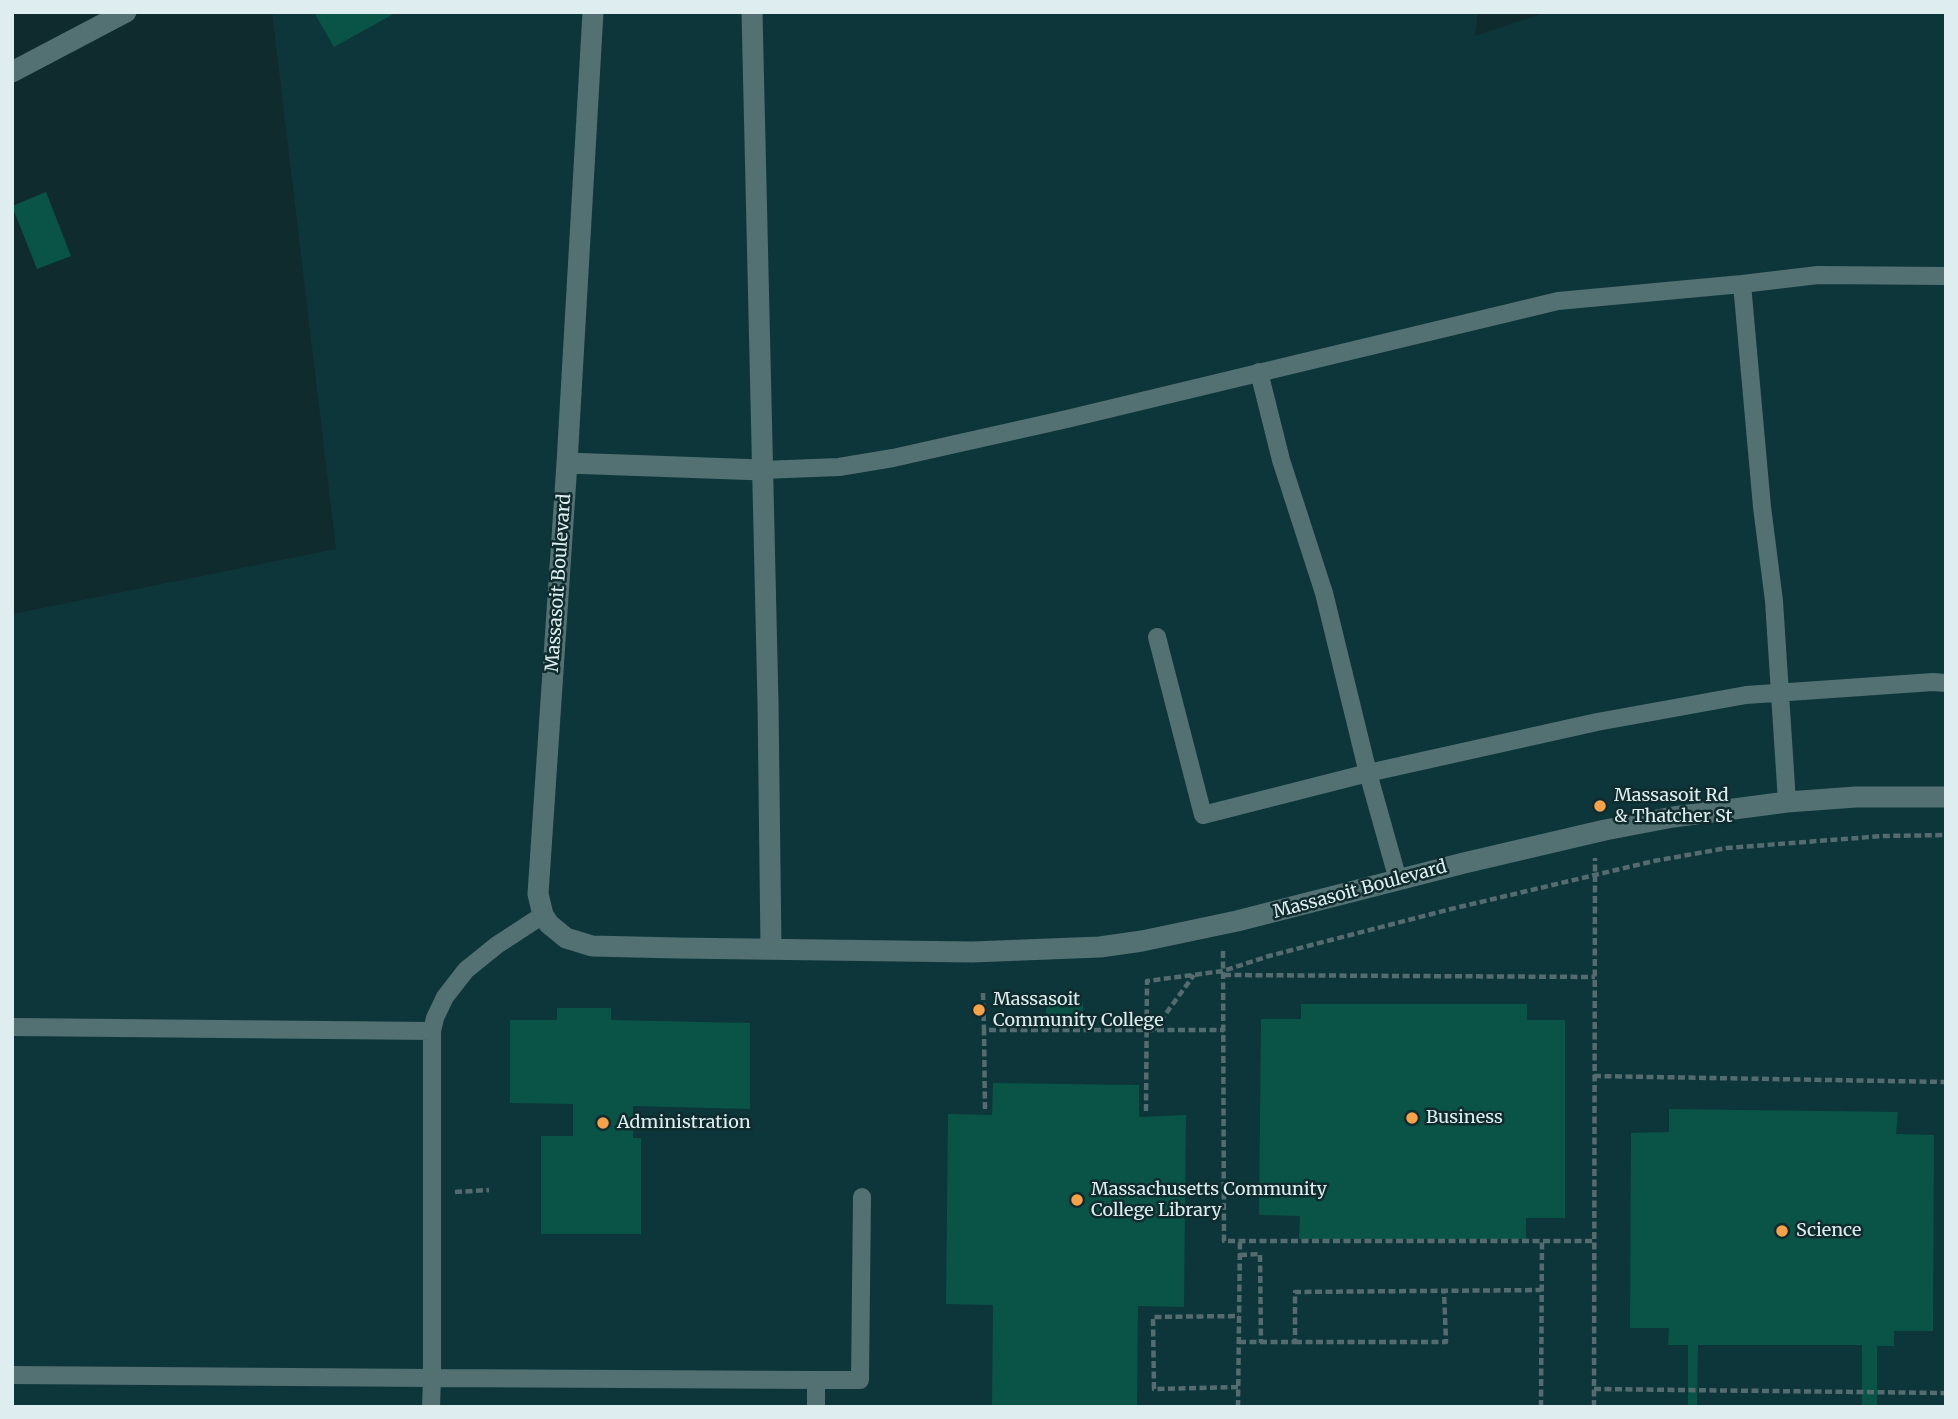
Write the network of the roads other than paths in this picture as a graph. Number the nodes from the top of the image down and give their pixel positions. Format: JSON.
{"nodes":[{"id":1,"x":126,"y":12,"type":"edge"},
{"id":2,"x":593,"y":12,"type":"edge"},
{"id":3,"x":752,"y":12,"type":"edge"},
{"id":4,"x":12,"y":72,"type":"edge"},
{"id":5,"x":1946,"y":276,"type":"edge"},
{"id":6,"x":1742,"y":284,"type":"junction"},
{"id":7,"x":1259,"y":372,"type":"junction"},
{"id":8,"x":567,"y":463,"type":"junction"},
{"id":9,"x":762,"y":470,"type":"junction"},
{"id":10,"x":1157,"y":637,"type":"dead end"},
{"id":11,"x":1946,"y":683,"type":"edge"},
{"id":12,"x":1780,"y":693,"type":"junction"},
{"id":13,"x":1368,"y":773,"type":"junction"},
{"id":14,"x":1946,"y":797,"type":"edge"},
{"id":15,"x":1787,"y":802,"type":"junction"},
{"id":16,"x":1398,"y":880,"type":"junction"},
{"id":17,"x":543,"y":915,"type":"junction"},
{"id":18,"x":771,"y":949,"type":"junction"},
{"id":19,"x":12,"y":1027,"type":"edge"},
{"id":20,"x":432,"y":1031,"type":"junction"},
{"id":21,"x":862,"y":1197,"type":"dead end"},
{"id":22,"x":12,"y":1375,"type":"edge"},
{"id":23,"x":432,"y":1378,"type":"junction"},
{"id":24,"x":816,"y":1380,"type":"junction"},
{"id":25,"x":431,"y":1407,"type":"edge"},
{"id":26,"x":816,"y":1407,"type":"edge"}],
"edges":[{"from":1,"to":4,"type":"street"},
{"from":2,"to":8,"type":"street","name":"Massasoit Boulevard"},
{"from":3,"to":9,"type":"street"},
{"from":5,"to":6,"type":"lane"},
{"from":6,"to":7,"type":"lane"},
{"from":6,"to":12,"type":"lane"},
{"from":7,"to":9,"type":"lane"},
{"from":7,"to":13,"type":"lane"},
{"from":8,"to":9,"type":"street"},
{"from":8,"to":17,"type":"street","name":"Massasoit Boulevard"},
{"from":9,"to":18,"type":"street"},
{"from":10,"to":13,"type":"lane"},
{"from":11,"to":12,"type":"lane"},
{"from":12,"to":13,"type":"lane"},
{"from":12,"to":15,"type":"lane"},
{"from":13,"to":16,"type":"lane"},
{"from":14,"to":15,"type":"street","name":"Massasoit Boulevard"},
{"from":15,"to":16,"type":"street","name":"Massasoit Boulevard"},
{"from":16,"to":18,"type":"street","name":"Massasoit Boulevard"},
{"from":17,"to":18,"type":"street","name":"Massasoit Boulevard"},
{"from":17,"to":20,"type":"lane"},
{"from":19,"to":20,"type":"lane"},
{"from":20,"to":23,"type":"lane"},
{"from":21,"to":24,"type":"lane"},
{"from":22,"to":23,"type":"lane"},
{"from":23,"to":24,"type":"lane"},
{"from":23,"to":25,"type":"lane"},
{"from":24,"to":26,"type":"lane"}]}
